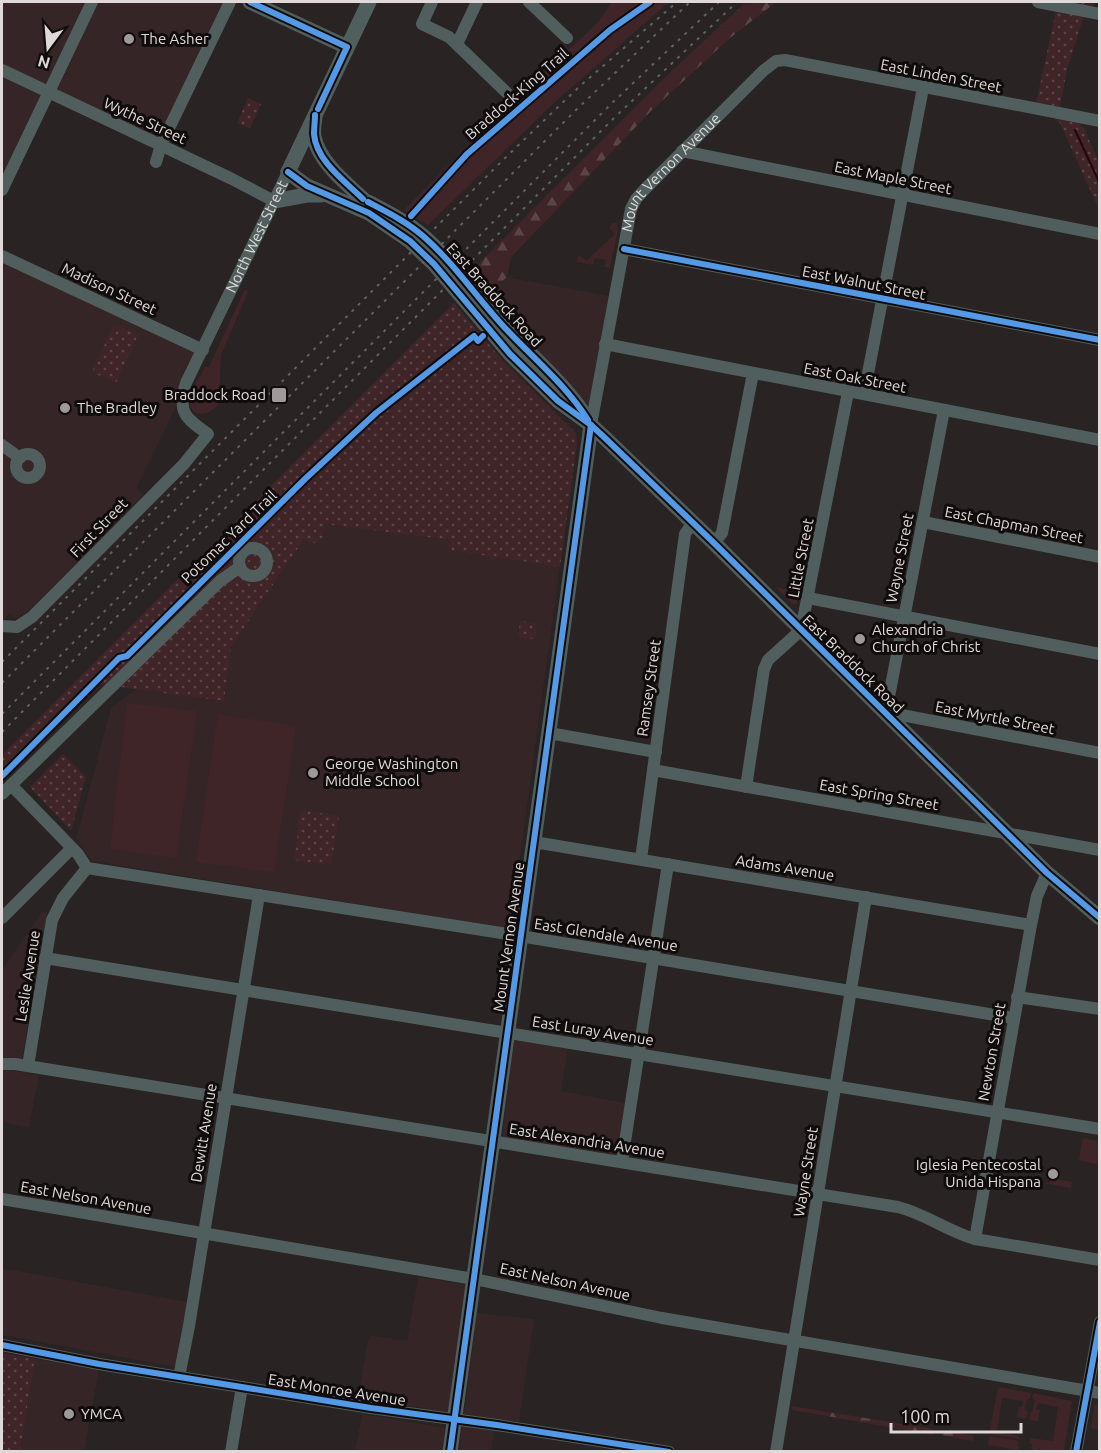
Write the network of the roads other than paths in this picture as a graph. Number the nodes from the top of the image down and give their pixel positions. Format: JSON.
{"nodes":[{"id":1,"x":92,"y":2,"type":"edge"},
{"id":2,"x":230,"y":2,"type":"edge"},
{"id":3,"x":250,"y":2,"type":"edge"},
{"id":4,"x":369,"y":2,"type":"edge"},
{"id":5,"x":432,"y":2,"type":"edge"},
{"id":6,"x":477,"y":2,"type":"edge"},
{"id":7,"x":529,"y":2,"type":"edge"},
{"id":8,"x":1038,"y":2,"type":"edge"},
{"id":9,"x":1100,"y":14,"type":"edge"},
{"id":10,"x":567,"y":39,"type":"dead end"},
{"id":11,"x":457,"y":44,"type":"junction"},
{"id":12,"x":347,"y":47,"type":"junction"},
{"id":13,"x":776,"y":61,"type":"joint"},
{"id":14,"x":2,"y":70,"type":"edge"},
{"id":15,"x":923,"y":88,"type":"junction"},
{"id":16,"x":49,"y":92,"type":"junction"},
{"id":17,"x":508,"y":94,"type":"dead end"},
{"id":18,"x":315,"y":115,"type":"junction"},
{"id":19,"x":1100,"y":121,"type":"edge"},
{"id":20,"x":161,"y":145,"type":"junction"},
{"id":21,"x":681,"y":151,"type":"junction"},
{"id":22,"x":156,"y":162,"type":"dead end"},
{"id":23,"x":288,"y":171,"type":"junction"},
{"id":24,"x":2,"y":190,"type":"edge"},
{"id":25,"x":903,"y":195,"type":"junction"},
{"id":26,"x":332,"y":196,"type":"junction"},
{"id":27,"x":363,"y":199,"type":"junction"},
{"id":28,"x":274,"y":201,"type":"junction"},
{"id":29,"x":1100,"y":234,"type":"edge"},
{"id":30,"x":624,"y":249,"type":"junction"},
{"id":31,"x":2,"y":255,"type":"edge"},
{"id":32,"x":882,"y":299,"type":"junction"},
{"id":33,"x":1100,"y":340,"type":"edge"},
{"id":34,"x":605,"y":344,"type":"junction"},
{"id":35,"x":203,"y":351,"type":"junction"},
{"id":36,"x":753,"y":373,"type":"junction"},
{"id":37,"x":849,"y":392,"type":"junction"},
{"id":38,"x":864,"y":394,"type":"junction"},
{"id":39,"x":944,"y":410,"type":"junction"},
{"id":40,"x":591,"y":425,"type":"junction"},
{"id":41,"x":208,"y":434,"type":"joint"},
{"id":42,"x":1100,"y":440,"type":"edge"},
{"id":43,"x":2,"y":446,"type":"edge"},
{"id":44,"x":20,"y":458,"type":"dead end"},
{"id":45,"x":693,"y":522,"type":"junction"},
{"id":46,"x":923,"y":522,"type":"junction"},
{"id":47,"x":714,"y":543,"type":"junction"},
{"id":48,"x":1100,"y":557,"type":"edge"},
{"id":49,"x":240,"y":567,"type":"dead end"},
{"id":50,"x":808,"y":598,"type":"junction"},
{"id":51,"x":904,"y":617,"type":"junction"},
{"id":52,"x":2,"y":626,"type":"edge"},
{"id":53,"x":801,"y":630,"type":"junction"},
{"id":54,"x":1100,"y":654,"type":"edge"},
{"id":55,"x":886,"y":712,"type":"junction"},
{"id":56,"x":549,"y":733,"type":"junction"},
{"id":57,"x":656,"y":752,"type":"junction"},
{"id":58,"x":1100,"y":753,"type":"edge"},
{"id":59,"x":653,"y":770,"type":"junction"},
{"id":60,"x":746,"y":787,"type":"junction"},
{"id":61,"x":6,"y":790,"type":"edge"},
{"id":62,"x":1005,"y":832,"type":"junction"},
{"id":63,"x":534,"y":842,"type":"junction"},
{"id":64,"x":72,"y":848,"type":"junction"},
{"id":65,"x":1100,"y":850,"type":"edge"},
{"id":66,"x":641,"y":859,"type":"junction"},
{"id":67,"x":668,"y":864,"type":"junction"},
{"id":68,"x":84,"y":870,"type":"junction"},
{"id":69,"x":1047,"y":873,"type":"junction"},
{"id":70,"x":259,"y":895,"type":"junction"},
{"id":71,"x":866,"y":897,"type":"junction"},
{"id":72,"x":2,"y":918,"type":"edge"},
{"id":73,"x":1100,"y":918,"type":"edge"},
{"id":74,"x":1031,"y":925,"type":"junction"},
{"id":75,"x":520,"y":936,"type":"junction"},
{"id":76,"x":45,"y":958,"type":"junction"},
{"id":77,"x":653,"y":958,"type":"junction"},
{"id":78,"x":850,"y":990,"type":"junction"},
{"id":79,"x":243,"y":991,"type":"junction"},
{"id":80,"x":1017,"y":997,"type":"junction"},
{"id":81,"x":1100,"y":1009,"type":"edge"},
{"id":82,"x":1013,"y":1018,"type":"junction"},
{"id":83,"x":508,"y":1033,"type":"junction"},
{"id":84,"x":637,"y":1054,"type":"junction"},
{"id":85,"x":2,"y":1064,"type":"edge"},
{"id":86,"x":28,"y":1066,"type":"junction"},
{"id":87,"x":835,"y":1085,"type":"junction"},
{"id":88,"x":225,"y":1099,"type":"junction"},
{"id":89,"x":997,"y":1112,"type":"junction"},
{"id":90,"x":1100,"y":1129,"type":"edge"},
{"id":91,"x":493,"y":1142,"type":"junction"},
{"id":92,"x":622,"y":1161,"type":"junction"},
{"id":93,"x":818,"y":1193,"type":"junction"},
{"id":94,"x":2,"y":1199,"type":"edge"},
{"id":95,"x":203,"y":1233,"type":"junction"},
{"id":96,"x":975,"y":1239,"type":"junction"},
{"id":97,"x":1100,"y":1260,"type":"edge"},
{"id":98,"x":474,"y":1279,"type":"junction"},
{"id":99,"x":1100,"y":1322,"type":"edge"},
{"id":100,"x":794,"y":1341,"type":"junction"},
{"id":101,"x":2,"y":1345,"type":"edge"},
{"id":102,"x":179,"y":1377,"type":"junction"},
{"id":103,"x":242,"y":1388,"type":"junction"},
{"id":104,"x":1093,"y":1392,"type":"edge"},
{"id":105,"x":455,"y":1419,"type":"junction"},
{"id":106,"x":231,"y":1452,"type":"edge"},
{"id":107,"x":450,"y":1452,"type":"edge"},
{"id":108,"x":669,"y":1452,"type":"edge"},
{"id":109,"x":776,"y":1452,"type":"edge"},
{"id":110,"x":1076,"y":1452,"type":"edge"}],
"edges":[{"from":1,"to":16,"type":"street"},
{"from":2,"to":20,"type":"street"},
{"from":3,"to":12,"type":"main road"},
{"from":4,"to":12,"type":"main road","name":"North West Street"},
{"from":5,"to":11,"type":"street"},
{"from":6,"to":11,"type":"street"},
{"from":7,"to":10,"type":"street"},
{"from":8,"to":9,"type":"street"},
{"from":11,"to":17,"type":"street"},
{"from":12,"to":18,"type":"main road","name":"North West Street"},
{"from":13,"to":15,"type":"street","name":"East Linden Street"},
{"from":13,"to":21,"type":"street","name":"Mount Vernon Avenue"},
{"from":14,"to":16,"type":"street","name":"Wythe Street"},
{"from":15,"to":19,"type":"street","name":"East Linden Street"},
{"from":15,"to":25,"type":"street"},
{"from":16,"to":20,"type":"street","name":"Wythe Street"},
{"from":16,"to":24,"type":"street"},
{"from":18,"to":23,"type":"main road","name":"North West Street"},
{"from":18,"to":27,"type":"main road"},
{"from":20,"to":22,"type":"street"},
{"from":20,"to":28,"type":"street","name":"Wythe Street"},
{"from":21,"to":25,"type":"street","name":"East Maple Street"},
{"from":21,"to":30,"type":"street","name":"Mount Vernon Avenue"},
{"from":23,"to":26,"type":"main road","name":"East Braddock Road"},
{"from":23,"to":27,"type":"main road","name":"East Braddock Road"},
{"from":23,"to":28,"type":"street","name":"North West Street"},
{"from":25,"to":29,"type":"street","name":"East Maple Street"},
{"from":25,"to":32,"type":"street"},
{"from":26,"to":28,"type":"main road"},
{"from":26,"to":40,"type":"main road","name":"East Braddock Road"},
{"from":27,"to":40,"type":"main road","name":"East Braddock Road"},
{"from":28,"to":35,"type":"street","name":"North West Street"},
{"from":30,"to":32,"type":"street","name":"East Walnut Street"},
{"from":30,"to":34,"type":"street","name":"Mount Vernon Avenue"},
{"from":31,"to":35,"type":"street","name":"Madison Street"},
{"from":32,"to":33,"type":"street","name":"East Walnut Street"},
{"from":32,"to":38,"type":"street"},
{"from":34,"to":36,"type":"street","name":"East Oak Street"},
{"from":34,"to":40,"type":"street","name":"Mount Vernon Avenue"},
{"from":35,"to":41,"type":"street","name":"North West Street"},
{"from":36,"to":37,"type":"street","name":"East Oak Street"},
{"from":36,"to":47,"type":"street"},
{"from":37,"to":38,"type":"street","name":"East Oak Street"},
{"from":37,"to":50,"type":"street","name":"Little Street"},
{"from":38,"to":39,"type":"street","name":"East Oak Street"},
{"from":39,"to":42,"type":"street","name":"East Oak Street"},
{"from":39,"to":46,"type":"street","name":"Wayne Street"},
{"from":40,"to":45,"type":"main road","name":"East Braddock Road"},
{"from":40,"to":56,"type":"main road","name":"Mount Vernon Avenue"},
{"from":41,"to":52,"type":"street","name":"First Street"},
{"from":43,"to":44,"type":"street"},
{"from":45,"to":47,"type":"main road","name":"East Braddock Road"},
{"from":45,"to":57,"type":"street","name":"Ramsey Street"},
{"from":46,"to":48,"type":"street","name":"East Chapman Street"},
{"from":46,"to":51,"type":"street","name":"Wayne Street"},
{"from":47,"to":53,"type":"main road","name":"East Braddock Road"},
{"from":49,"to":61,"type":"street"},
{"from":50,"to":51,"type":"street"},
{"from":50,"to":53,"type":"street","name":"Little Street"},
{"from":51,"to":54,"type":"street"},
{"from":51,"to":55,"type":"street","name":"Wayne Street"},
{"from":53,"to":55,"type":"main road","name":"East Braddock Road"},
{"from":53,"to":60,"type":"street"},
{"from":55,"to":58,"type":"street","name":"East Myrtle Street"},
{"from":55,"to":62,"type":"main road","name":"East Braddock Road"},
{"from":56,"to":57,"type":"street"},
{"from":56,"to":63,"type":"main road","name":"Mount Vernon Avenue"},
{"from":57,"to":59,"type":"street","name":"Ramsey Street"},
{"from":59,"to":60,"type":"street","name":"East Spring Street"},
{"from":59,"to":66,"type":"street","name":"Ramsey Street"},
{"from":60,"to":62,"type":"street","name":"East Spring Street"},
{"from":61,"to":64,"type":"street"},
{"from":62,"to":65,"type":"street","name":"East Spring Street"},
{"from":62,"to":69,"type":"main road","name":"East Braddock Road"},
{"from":63,"to":66,"type":"street","name":"Adams Avenue"},
{"from":63,"to":75,"type":"main road","name":"Mount Vernon Avenue"},
{"from":64,"to":68,"type":"street"},
{"from":64,"to":72,"type":"street"},
{"from":66,"to":67,"type":"street","name":"Adams Avenue"},
{"from":67,"to":71,"type":"street","name":"Adams Avenue"},
{"from":67,"to":77,"type":"street"},
{"from":68,"to":70,"type":"street","name":"East Glendale Avenue"},
{"from":68,"to":76,"type":"street","name":"Leslie Avenue"},
{"from":69,"to":73,"type":"main road","name":"East Braddock Road"},
{"from":69,"to":74,"type":"street","name":"Newton Street"},
{"from":70,"to":75,"type":"street","name":"East Glendale Avenue"},
{"from":70,"to":79,"type":"street","name":"Dewitt Avenue"},
{"from":71,"to":74,"type":"street","name":"Adams Avenue"},
{"from":71,"to":78,"type":"street","name":"Wayne Street"},
{"from":74,"to":80,"type":"street","name":"Newton Street"},
{"from":75,"to":77,"type":"street","name":"East Glendale Avenue"},
{"from":75,"to":83,"type":"main road","name":"Mount Vernon Avenue"},
{"from":76,"to":79,"type":"street","name":"East Luray Avenue"},
{"from":76,"to":86,"type":"street","name":"Leslie Avenue"},
{"from":77,"to":78,"type":"street","name":"East Glendale Avenue"},
{"from":77,"to":84,"type":"street"},
{"from":78,"to":82,"type":"street","name":"East Glendale Avenue"},
{"from":78,"to":87,"type":"street","name":"Wayne Street"},
{"from":79,"to":83,"type":"street","name":"East Luray Avenue"},
{"from":79,"to":88,"type":"street","name":"Dewitt Avenue"},
{"from":80,"to":81,"type":"street"},
{"from":80,"to":82,"type":"street","name":"Newton Street"},
{"from":82,"to":89,"type":"street","name":"Newton Street"},
{"from":83,"to":84,"type":"street","name":"East Luray Avenue"},
{"from":83,"to":91,"type":"main road","name":"Mount Vernon Avenue"},
{"from":84,"to":87,"type":"street","name":"East Luray Avenue"},
{"from":84,"to":92,"type":"street"},
{"from":85,"to":86,"type":"street"},
{"from":86,"to":88,"type":"street","name":"East Alexandria Avenue"},
{"from":87,"to":89,"type":"street","name":"East Luray Avenue"},
{"from":87,"to":93,"type":"street","name":"Wayne Street"},
{"from":88,"to":91,"type":"street","name":"East Alexandria Avenue"},
{"from":88,"to":95,"type":"street","name":"Dewitt Avenue"},
{"from":89,"to":90,"type":"street","name":"East Luray Avenue"},
{"from":89,"to":96,"type":"street","name":"Newton Street"},
{"from":91,"to":92,"type":"street","name":"East Alexandria Avenue"},
{"from":91,"to":98,"type":"main road","name":"Mount Vernon Avenue"},
{"from":92,"to":93,"type":"street","name":"East Alexandria Avenue"},
{"from":93,"to":96,"type":"street","name":"East Alexandria Avenue"},
{"from":93,"to":100,"type":"street","name":"Wayne Street"},
{"from":94,"to":95,"type":"street","name":"East Nelson Avenue"},
{"from":95,"to":98,"type":"street","name":"East Nelson Avenue"},
{"from":95,"to":102,"type":"street","name":"Dewitt Avenue"},
{"from":96,"to":97,"type":"street","name":"East Alexandria Avenue"},
{"from":98,"to":100,"type":"street","name":"East Nelson Avenue"},
{"from":98,"to":105,"type":"main road","name":"Mount Vernon Avenue"},
{"from":99,"to":104,"type":"street"},
{"from":100,"to":104,"type":"street","name":"East Nelson Avenue"},
{"from":100,"to":109,"type":"street","name":"Wayne Street"},
{"from":101,"to":102,"type":"street","name":"East Monroe Avenue"},
{"from":102,"to":103,"type":"street","name":"East Monroe Avenue"},
{"from":103,"to":105,"type":"street","name":"East Monroe Avenue"},
{"from":103,"to":106,"type":"street"},
{"from":104,"to":110,"type":"street"},
{"from":105,"to":107,"type":"main road","name":"Mount Vernon Avenue"},
{"from":105,"to":108,"type":"street","name":"East Monroe Avenue"}]}
